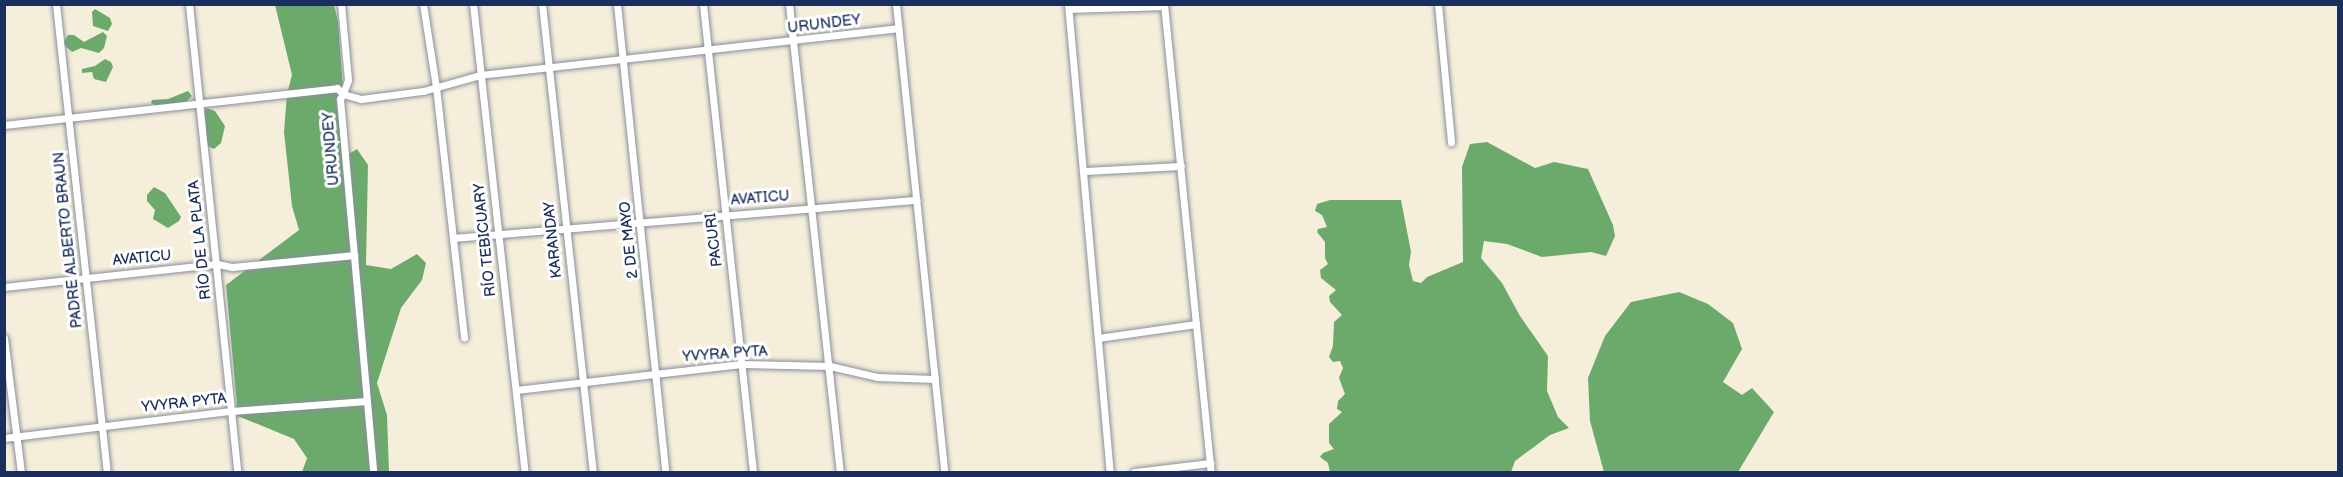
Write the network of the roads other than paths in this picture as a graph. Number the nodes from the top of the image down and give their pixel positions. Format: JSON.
{"nodes":[{"id":1,"x":56,"y":4,"type":"edge"},
{"id":2,"x":189,"y":4,"type":"edge"},
{"id":3,"x":341,"y":4,"type":"edge"},
{"id":4,"x":423,"y":4,"type":"edge"},
{"id":5,"x":472,"y":4,"type":"edge"},
{"id":6,"x":542,"y":4,"type":"edge"},
{"id":7,"x":617,"y":4,"type":"edge"},
{"id":8,"x":703,"y":4,"type":"edge"},
{"id":9,"x":789,"y":4,"type":"edge"},
{"id":10,"x":896,"y":4,"type":"edge"},
{"id":11,"x":1438,"y":4,"type":"edge"},
{"id":12,"x":1164,"y":5,"type":"edge"},
{"id":13,"x":1068,"y":7,"type":"edge"},
{"id":14,"x":898,"y":28,"type":"junction"},
{"id":15,"x":793,"y":42,"type":"junction"},
{"id":16,"x":707,"y":51,"type":"junction"},
{"id":17,"x":623,"y":59,"type":"junction"},
{"id":18,"x":549,"y":67,"type":"junction"},
{"id":19,"x":480,"y":75,"type":"junction"},
{"id":20,"x":436,"y":87,"type":"junction"},
{"id":21,"x":343,"y":94,"type":"junction"},
{"id":22,"x":198,"y":103,"type":"junction"},
{"id":23,"x":68,"y":118,"type":"junction"},
{"id":24,"x":4,"y":125,"type":"edge"},
{"id":25,"x":1451,"y":142,"type":"dead end"},
{"id":26,"x":1181,"y":166,"type":"junction"},
{"id":27,"x":1084,"y":171,"type":"junction"},
{"id":28,"x":916,"y":200,"type":"junction"},
{"id":29,"x":811,"y":208,"type":"junction"},
{"id":30,"x":725,"y":214,"type":"junction"},
{"id":31,"x":641,"y":223,"type":"junction"},
{"id":32,"x":566,"y":230,"type":"junction"},
{"id":33,"x":498,"y":236,"type":"junction"},
{"id":34,"x":453,"y":238,"type":"junction"},
{"id":35,"x":354,"y":255,"type":"junction"},
{"id":36,"x":217,"y":264,"type":"junction"},
{"id":37,"x":87,"y":277,"type":"junction"},
{"id":38,"x":4,"y":286,"type":"edge"},
{"id":39,"x":1196,"y":324,"type":"junction"},
{"id":40,"x":464,"y":337,"type":"dead end"},
{"id":41,"x":4,"y":338,"type":"edge"},
{"id":42,"x":1098,"y":338,"type":"junction"},
{"id":43,"x":742,"y":364,"type":"junction"},
{"id":44,"x":830,"y":366,"type":"junction"},
{"id":45,"x":657,"y":373,"type":"junction"},
{"id":46,"x":935,"y":379,"type":"junction"},
{"id":47,"x":583,"y":381,"type":"junction"},
{"id":48,"x":516,"y":390,"type":"junction"},
{"id":49,"x":367,"y":401,"type":"junction"},
{"id":50,"x":231,"y":411,"type":"junction"},
{"id":51,"x":103,"y":426,"type":"junction"},
{"id":52,"x":16,"y":437,"type":"junction"},
{"id":53,"x":4,"y":438,"type":"edge"},
{"id":54,"x":1210,"y":463,"type":"junction"},
{"id":55,"x":21,"y":472,"type":"edge"},
{"id":56,"x":107,"y":472,"type":"edge"},
{"id":57,"x":237,"y":472,"type":"edge"},
{"id":58,"x":373,"y":472,"type":"edge"},
{"id":59,"x":525,"y":472,"type":"edge"},
{"id":60,"x":593,"y":472,"type":"edge"},
{"id":61,"x":665,"y":472,"type":"edge"},
{"id":62,"x":753,"y":472,"type":"edge"},
{"id":63,"x":840,"y":472,"type":"edge"},
{"id":64,"x":944,"y":472,"type":"edge"},
{"id":65,"x":1110,"y":472,"type":"edge"},
{"id":66,"x":1134,"y":472,"type":"edge"},
{"id":67,"x":1211,"y":472,"type":"edge"}],
"edges":[{"from":1,"to":23,"type":"street","name":"PADRE ALBERTO BRAUN"},
{"from":2,"to":22,"type":"street","name":"RÍO DE LA PLATA"},
{"from":3,"to":21,"type":"street"},
{"from":4,"to":20,"type":"street"},
{"from":5,"to":19,"type":"street","name":"RÍO TEBICUARY"},
{"from":6,"to":18,"type":"street","name":"KARANDAY"},
{"from":7,"to":17,"type":"street","name":"2 DE MAYO"},
{"from":8,"to":16,"type":"street","name":"PACURI"},
{"from":9,"to":15,"type":"street"},
{"from":10,"to":14,"type":"street"},
{"from":11,"to":25,"type":"street"},
{"from":12,"to":13,"type":"street"},
{"from":12,"to":26,"type":"street"},
{"from":13,"to":27,"type":"street"},
{"from":14,"to":15,"type":"street","name":"URUNDEY"},
{"from":14,"to":28,"type":"street"},
{"from":15,"to":16,"type":"street","name":"URUNDEY"},
{"from":15,"to":29,"type":"street"},
{"from":16,"to":17,"type":"street","name":"URUNDEY"},
{"from":16,"to":30,"type":"street","name":"PACURI"},
{"from":17,"to":18,"type":"street","name":"URUNDEY"},
{"from":17,"to":31,"type":"street","name":"2 DE MAYO"},
{"from":18,"to":19,"type":"street","name":"URUNDEY"},
{"from":18,"to":32,"type":"street","name":"KARANDAY"},
{"from":19,"to":20,"type":"street","name":"URUNDEY"},
{"from":19,"to":33,"type":"street","name":"RÍO TEBICUARY"},
{"from":20,"to":21,"type":"street","name":"URUNDEY"},
{"from":20,"to":34,"type":"street"},
{"from":21,"to":22,"type":"street","name":"URUNDEY"},
{"from":21,"to":35,"type":"street","name":"URUNDEY"},
{"from":22,"to":23,"type":"street","name":"URUNDEY"},
{"from":22,"to":36,"type":"street","name":"RÍO DE LA PLATA"},
{"from":23,"to":24,"type":"street","name":"URUNDEY"},
{"from":23,"to":37,"type":"street","name":"PADRE ALBERTO BRAUN"},
{"from":26,"to":27,"type":"street"},
{"from":26,"to":39,"type":"street"},
{"from":27,"to":42,"type":"street"},
{"from":28,"to":29,"type":"street","name":"AVATICU"},
{"from":28,"to":46,"type":"street"},
{"from":29,"to":30,"type":"street","name":"AVATICU"},
{"from":29,"to":44,"type":"street"},
{"from":30,"to":31,"type":"street","name":"AVATICU"},
{"from":30,"to":43,"type":"street","name":"PACURI"},
{"from":31,"to":32,"type":"street","name":"AVATICU"},
{"from":31,"to":45,"type":"street","name":"2 DE MAYO"},
{"from":32,"to":33,"type":"street","name":"AVATICU"},
{"from":32,"to":47,"type":"street","name":"KARANDAY"},
{"from":33,"to":34,"type":"street","name":"AVATICU"},
{"from":33,"to":48,"type":"street","name":"RÍO TEBICUARY"},
{"from":34,"to":40,"type":"street"},
{"from":35,"to":36,"type":"street","name":"AVATICU"},
{"from":35,"to":49,"type":"street","name":"URUNDEY"},
{"from":36,"to":37,"type":"street","name":"AVATICU"},
{"from":36,"to":50,"type":"street","name":"RÍO DE LA PLATA"},
{"from":37,"to":38,"type":"street","name":"AVATICU"},
{"from":37,"to":51,"type":"street","name":"PADRE ALBERTO BRAUN"},
{"from":39,"to":42,"type":"street"},
{"from":39,"to":54,"type":"street"},
{"from":41,"to":52,"type":"street"},
{"from":42,"to":65,"type":"street"},
{"from":43,"to":44,"type":"street","name":"YVYRA PYTA"},
{"from":43,"to":45,"type":"street","name":"YVYRA PYTA"},
{"from":43,"to":62,"type":"street","name":"PACURI"},
{"from":44,"to":46,"type":"street","name":"YVYRA PYTA"},
{"from":44,"to":63,"type":"street"},
{"from":45,"to":47,"type":"street","name":"YVYRA PYTA"},
{"from":45,"to":61,"type":"street","name":"2 DE MAYO"},
{"from":46,"to":64,"type":"street"},
{"from":47,"to":48,"type":"street","name":"YVYRA PYTA"},
{"from":47,"to":60,"type":"street","name":"KARANDAY"},
{"from":48,"to":59,"type":"street","name":"RÍO TEBICUARY"},
{"from":49,"to":50,"type":"street","name":"YVYRA PYTA"},
{"from":49,"to":58,"type":"street","name":"URUNDEY"},
{"from":50,"to":51,"type":"street","name":"YVYRA PYTA"},
{"from":50,"to":57,"type":"street","name":"RÍO DE LA PLATA"},
{"from":51,"to":52,"type":"street","name":"YVYRA PYTA"},
{"from":51,"to":56,"type":"street","name":"PADRE ALBERTO BRAUN"},
{"from":52,"to":53,"type":"street","name":"YVYRA PYTA"},
{"from":52,"to":55,"type":"street"},
{"from":54,"to":66,"type":"street"},
{"from":54,"to":67,"type":"street"}]}
